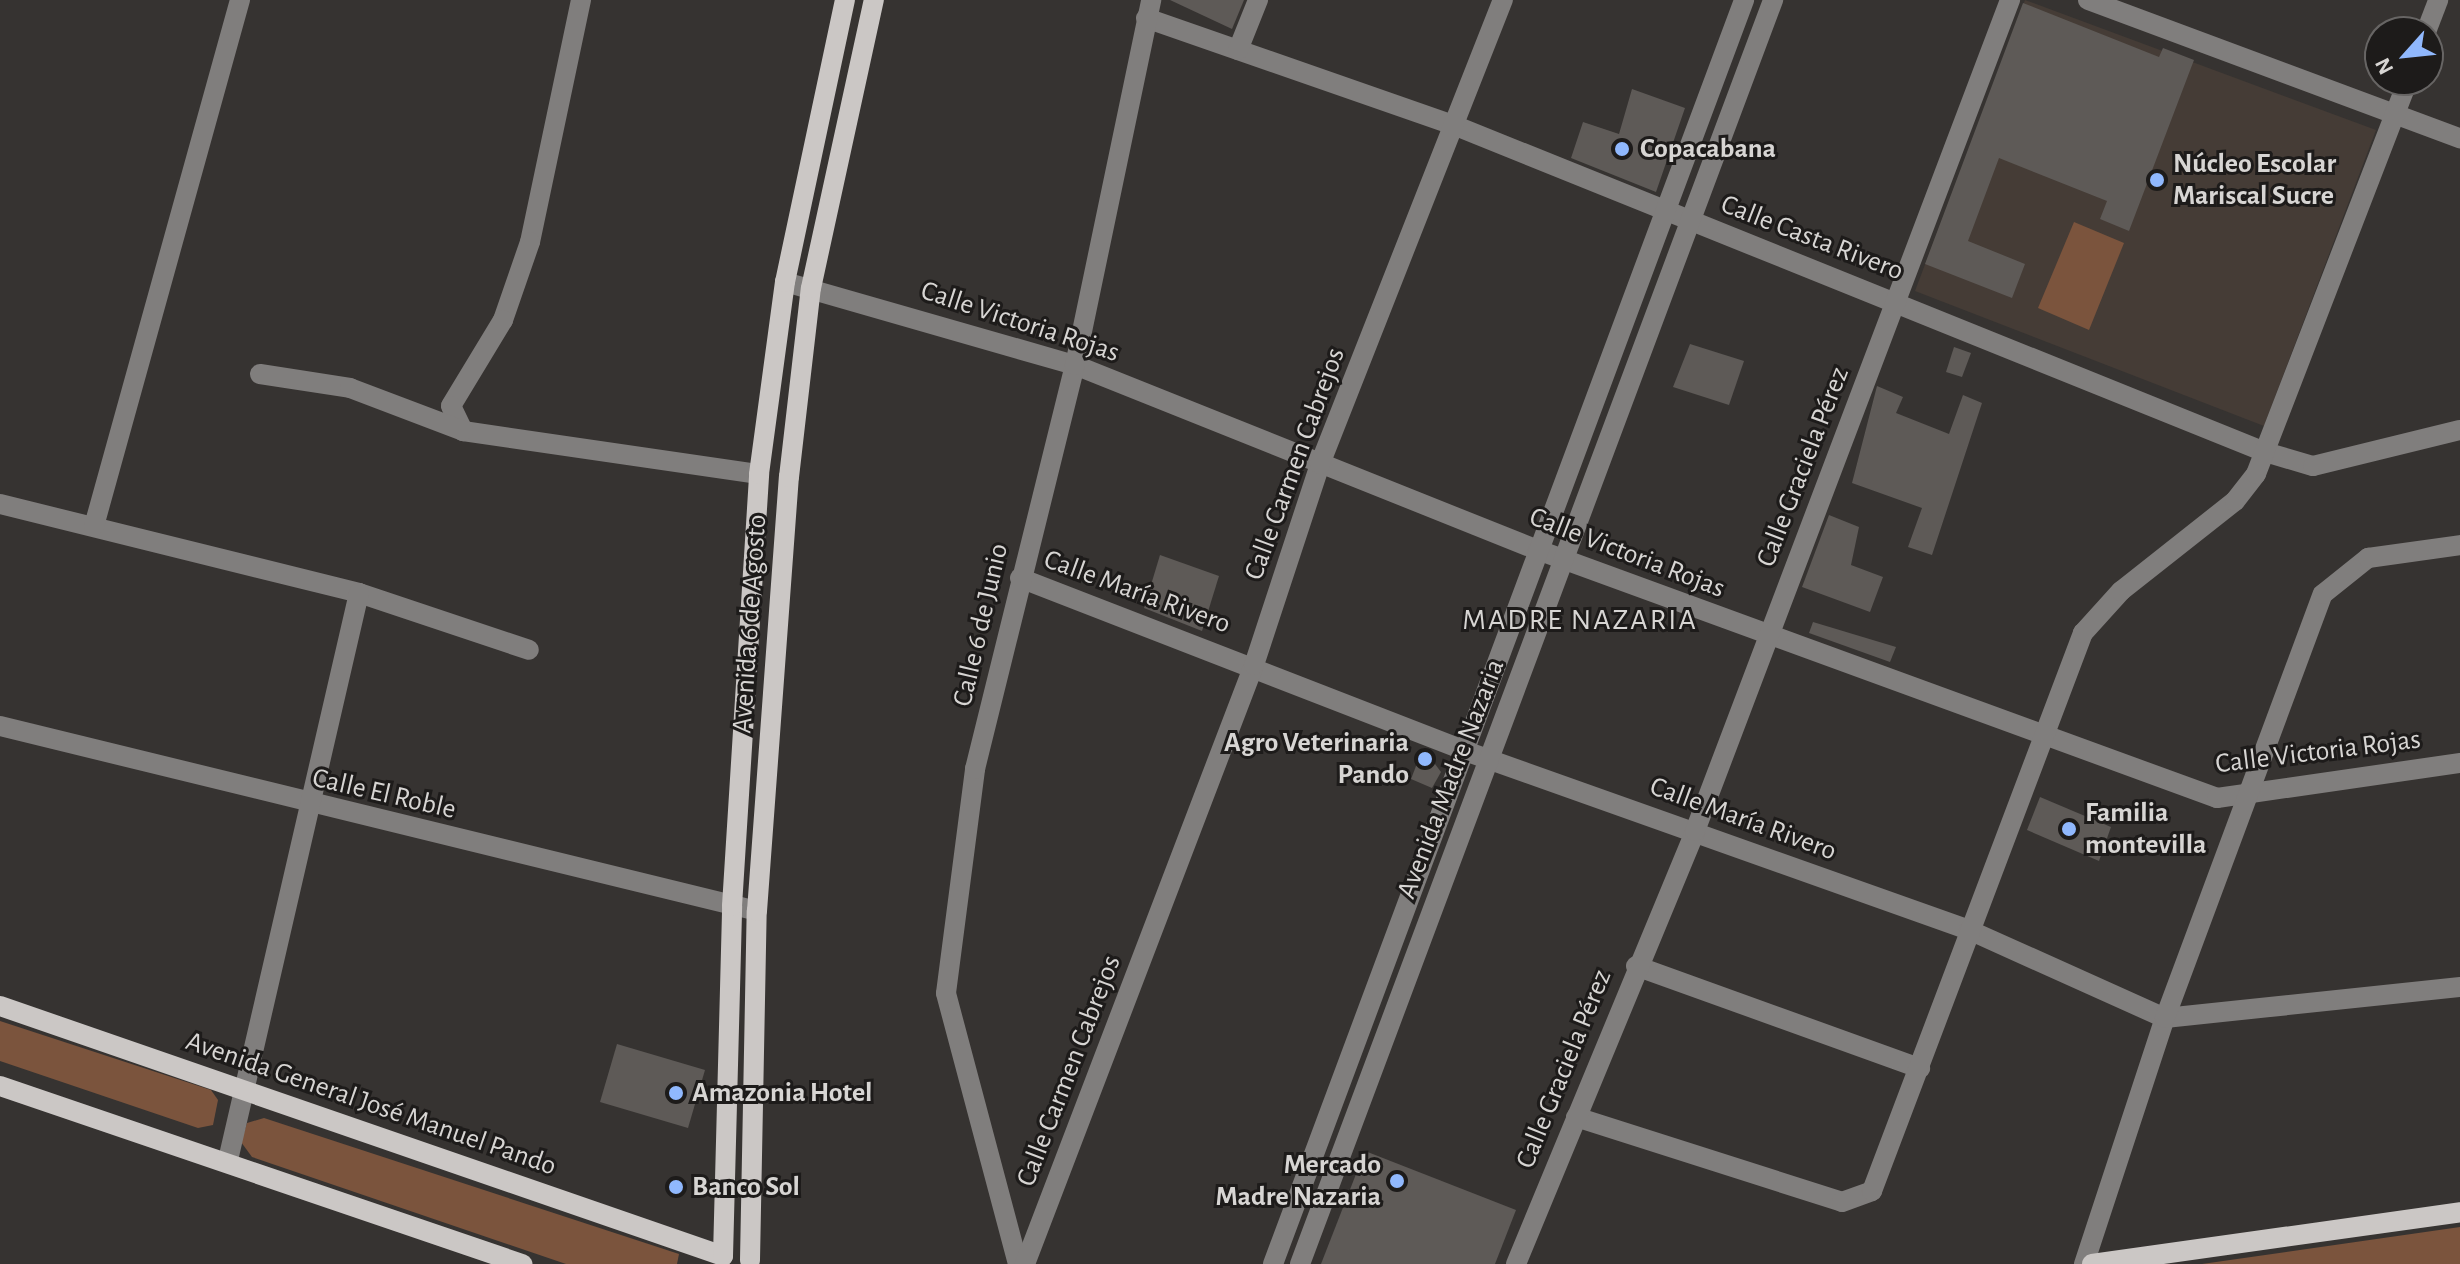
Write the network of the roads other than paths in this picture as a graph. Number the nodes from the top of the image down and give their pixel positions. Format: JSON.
{"nodes":[{"id":1,"x":240,"y":0,"type":"edge"},
{"id":2,"x":581,"y":0,"type":"edge"},
{"id":3,"x":845,"y":0,"type":"edge"},
{"id":4,"x":874,"y":0,"type":"edge"},
{"id":5,"x":1258,"y":0,"type":"edge"},
{"id":6,"x":1503,"y":0,"type":"edge"},
{"id":7,"x":1744,"y":0,"type":"edge"},
{"id":8,"x":1773,"y":0,"type":"edge"},
{"id":9,"x":2010,"y":0,"type":"edge"},
{"id":10,"x":2088,"y":0,"type":"edge"},
{"id":11,"x":1148,"y":9,"type":"edge"},
{"id":12,"x":1238,"y":50,"type":"junction"},
{"id":13,"x":2402,"y":96,"type":"edge"},
{"id":14,"x":2395,"y":113,"type":"junction"},
{"id":15,"x":1456,"y":126,"type":"junction"},
{"id":16,"x":2460,"y":138,"type":"edge"},
{"id":17,"x":1664,"y":210,"type":"junction"},
{"id":18,"x":1690,"y":220,"type":"junction"},
{"id":19,"x":785,"y":282,"type":"junction"},
{"id":20,"x":811,"y":288,"type":"junction"},
{"id":21,"x":1898,"y":302,"type":"junction"},
{"id":22,"x":1075,"y":365,"type":"junction"},
{"id":23,"x":260,"y":374,"type":"dead end"},
{"id":24,"x":2460,"y":430,"type":"edge"},
{"id":25,"x":463,"y":431,"type":"junction"},
{"id":26,"x":2265,"y":452,"type":"junction"},
{"id":27,"x":1320,"y":464,"type":"junction"},
{"id":28,"x":759,"y":474,"type":"junction"},
{"id":29,"x":0,"y":504,"type":"edge"},
{"id":30,"x":94,"y":526,"type":"junction"},
{"id":31,"x":2460,"y":545,"type":"edge"},
{"id":32,"x":1538,"y":550,"type":"junction"},
{"id":33,"x":1563,"y":560,"type":"junction"},
{"id":34,"x":1020,"y":578,"type":"junction"},
{"id":35,"x":359,"y":593,"type":"junction"},
{"id":36,"x":1767,"y":636,"type":"junction"},
{"id":37,"x":529,"y":650,"type":"dead end"},
{"id":38,"x":1254,"y":665,"type":"junction"},
{"id":39,"x":0,"y":726,"type":"edge"},
{"id":40,"x":2040,"y":734,"type":"junction"},
{"id":41,"x":1465,"y":751,"type":"junction"},
{"id":42,"x":1488,"y":759,"type":"junction"},
{"id":43,"x":2460,"y":763,"type":"edge"},
{"id":44,"x":2255,"y":788,"type":"junction"},
{"id":45,"x":310,"y":806,"type":"junction"},
{"id":46,"x":1695,"y":831,"type":"junction"},
{"id":47,"x":732,"y":906,"type":"junction"},
{"id":48,"x":757,"y":911,"type":"junction"},
{"id":49,"x":1969,"y":930,"type":"junction"},
{"id":50,"x":1636,"y":966,"type":"junction"},
{"id":51,"x":2460,"y":987,"type":"edge"},
{"id":52,"x":0,"y":1006,"type":"edge"},
{"id":53,"x":2165,"y":1018,"type":"junction"},
{"id":54,"x":1920,"y":1068,"type":"junction"},
{"id":55,"x":0,"y":1086,"type":"edge"},
{"id":56,"x":249,"y":1091,"type":"junction"},
{"id":57,"x":1576,"y":1117,"type":"junction"},
{"id":58,"x":228,"y":1160,"type":"junction"},
{"id":59,"x":2460,"y":1212,"type":"edge"},
{"id":60,"x":716,"y":1260,"type":"edge"},
{"id":61,"x":754,"y":1262,"type":"edge"},
{"id":62,"x":522,"y":1264,"type":"edge"},
{"id":63,"x":1018,"y":1264,"type":"edge"},
{"id":64,"x":1025,"y":1264,"type":"edge"},
{"id":65,"x":1273,"y":1264,"type":"edge"},
{"id":66,"x":1300,"y":1264,"type":"edge"},
{"id":67,"x":1516,"y":1264,"type":"edge"},
{"id":68,"x":2084,"y":1264,"type":"edge"},
{"id":69,"x":2092,"y":1264,"type":"edge"}],
"edges":[{"from":1,"to":30,"type":"street"},
{"from":2,"to":25,"type":"street"},
{"from":3,"to":19,"type":"main road","name":"Avenida 6 de Agosto"},
{"from":4,"to":20,"type":"main road","name":"Avenida 6 de Agosto"},
{"from":5,"to":12,"type":"street"},
{"from":6,"to":15,"type":"street","name":"Calle Carmen Cabrejos"},
{"from":7,"to":17,"type":"street","name":"Avenida Madre Nazaria"},
{"from":8,"to":18,"type":"street","name":"Avenida Madre Nazaria"},
{"from":9,"to":21,"type":"street","name":"Calle Graciela Pérez"},
{"from":10,"to":14,"type":"street"},
{"from":11,"to":12,"type":"street","name":"Calle Casta Rivero"},
{"from":11,"to":22,"type":"street","name":"Calle 6 de Junio"},
{"from":12,"to":15,"type":"street","name":"Calle Casta Rivero"},
{"from":13,"to":14,"type":"street"},
{"from":14,"to":16,"type":"street"},
{"from":14,"to":26,"type":"street"},
{"from":15,"to":17,"type":"street","name":"Calle Casta Rivero"},
{"from":15,"to":27,"type":"street","name":"Calle Carmen Cabrejos"},
{"from":17,"to":18,"type":"street","name":"Calle Casta Rivero"},
{"from":17,"to":32,"type":"street","name":"Avenida Madre Nazaria"},
{"from":18,"to":21,"type":"street","name":"Calle Casta Rivero"},
{"from":18,"to":33,"type":"street","name":"Avenida Madre Nazaria"},
{"from":19,"to":20,"type":"street","name":"Calle Victoria Rojas"},
{"from":19,"to":28,"type":"main road","name":"Avenida 6 de Agosto"},
{"from":20,"to":22,"type":"street","name":"Calle Victoria Rojas"},
{"from":20,"to":48,"type":"main road","name":"Avenida 6 de Agosto"},
{"from":21,"to":26,"type":"street","name":"Calle Casta Rivero"},
{"from":21,"to":36,"type":"street","name":"Calle Graciela Pérez"},
{"from":22,"to":27,"type":"street","name":"Calle Victoria Rojas"},
{"from":22,"to":34,"type":"street","name":"Calle 6 de Junio"},
{"from":23,"to":25,"type":"street"},
{"from":24,"to":26,"type":"street","name":"Calle Casta Rivero"},
{"from":25,"to":28,"type":"street"},
{"from":26,"to":40,"type":"street"},
{"from":27,"to":32,"type":"street","name":"Calle Victoria Rojas"},
{"from":27,"to":38,"type":"street","name":"Calle Carmen Cabrejos"},
{"from":28,"to":47,"type":"main road","name":"Avenida 6 de Agosto"},
{"from":29,"to":30,"type":"street"},
{"from":30,"to":35,"type":"street"},
{"from":31,"to":44,"type":"street"},
{"from":32,"to":33,"type":"street","name":"Calle Victoria Rojas"},
{"from":32,"to":41,"type":"street","name":"Avenida Madre Nazaria"},
{"from":33,"to":36,"type":"street","name":"Calle Victoria Rojas"},
{"from":33,"to":42,"type":"street","name":"Avenida Madre Nazaria"},
{"from":34,"to":38,"type":"street","name":"Calle María Rivero"},
{"from":34,"to":63,"type":"street","name":"Calle 6 de Junio"},
{"from":35,"to":37,"type":"street"},
{"from":35,"to":45,"type":"street"},
{"from":36,"to":40,"type":"street","name":"Calle Victoria Rojas"},
{"from":36,"to":46,"type":"street","name":"Calle Graciela Pérez"},
{"from":38,"to":41,"type":"street","name":"Calle María Rivero"},
{"from":38,"to":64,"type":"street","name":"Calle Carmen Cabrejos"},
{"from":39,"to":45,"type":"street","name":"Calle El Roble"},
{"from":40,"to":44,"type":"street","name":"Calle Victoria Rojas"},
{"from":40,"to":49,"type":"street"},
{"from":41,"to":42,"type":"street","name":"Calle María Rivero"},
{"from":41,"to":65,"type":"street","name":"Avenida Madre Nazaria"},
{"from":42,"to":46,"type":"street","name":"Calle María Rivero"},
{"from":42,"to":66,"type":"street","name":"Avenida Madre Nazaria"},
{"from":43,"to":44,"type":"street","name":"Calle Victoria Rojas"},
{"from":44,"to":53,"type":"street"},
{"from":45,"to":47,"type":"street","name":"Calle El Roble"},
{"from":45,"to":56,"type":"street"},
{"from":46,"to":49,"type":"street","name":"Calle María Rivero"},
{"from":46,"to":50,"type":"street","name":"Calle Graciela Pérez"},
{"from":47,"to":48,"type":"street","name":"Calle El Roble"},
{"from":47,"to":60,"type":"main road","name":"Avenida 6 de Agosto"},
{"from":48,"to":61,"type":"main road","name":"Avenida 6 de Agosto"},
{"from":49,"to":53,"type":"street","name":"Calle María Rivero"},
{"from":49,"to":54,"type":"street"},
{"from":50,"to":54,"type":"street"},
{"from":50,"to":57,"type":"street","name":"Calle Graciela Pérez"},
{"from":51,"to":53,"type":"street"},
{"from":52,"to":56,"type":"main road","name":"Avenida General José Manuel Pando"},
{"from":53,"to":68,"type":"street"},
{"from":54,"to":57,"type":"street"},
{"from":55,"to":58,"type":"main road"},
{"from":56,"to":58,"type":"street"},
{"from":56,"to":60,"type":"main road","name":"Avenida General José Manuel Pando"},
{"from":57,"to":67,"type":"street","name":"Calle Graciela Pérez"},
{"from":58,"to":62,"type":"main road"},
{"from":59,"to":69,"type":"main road"},
{"from":60,"to":61,"type":"main road","name":"Avenida General José Manuel Pando"}]}
